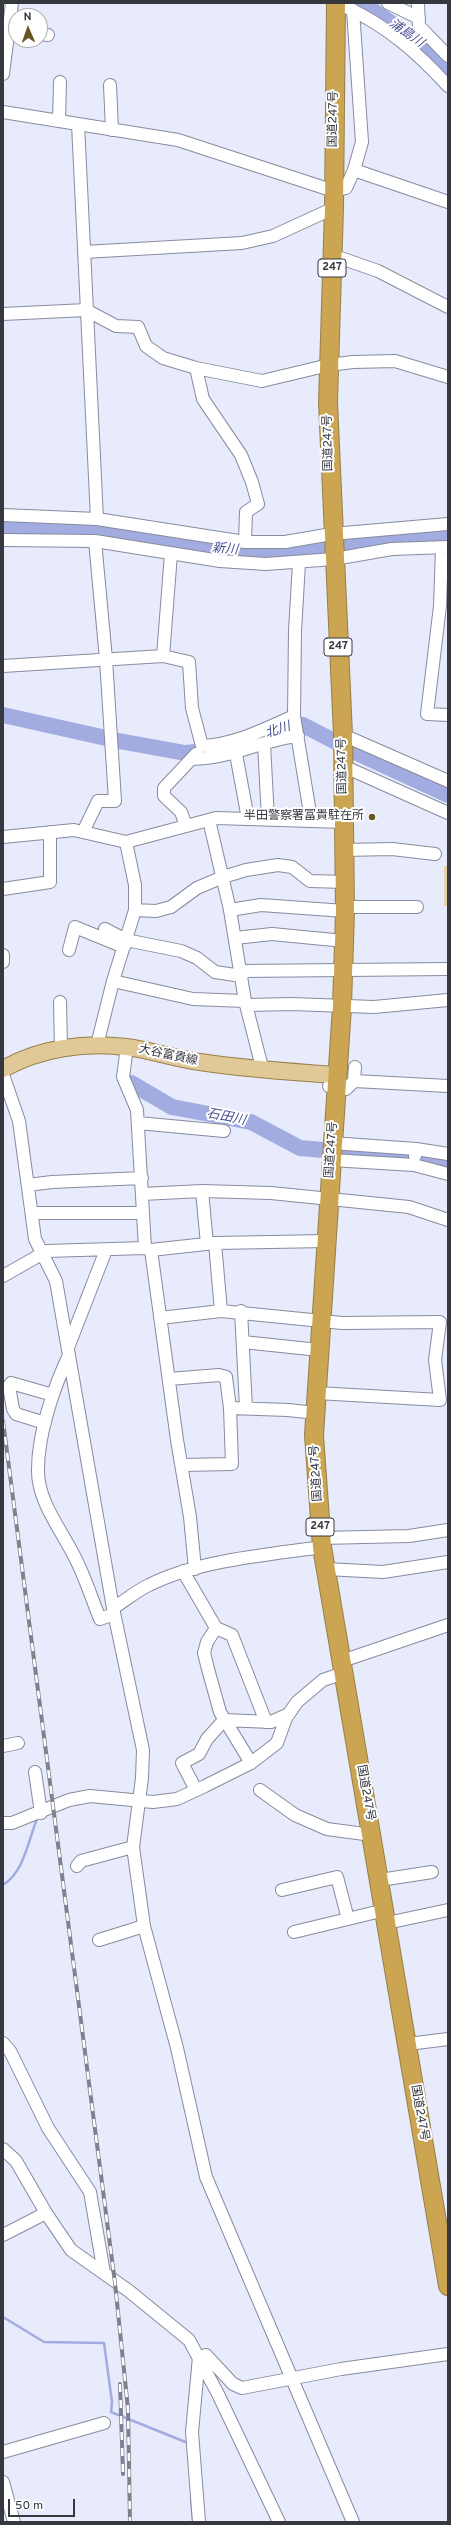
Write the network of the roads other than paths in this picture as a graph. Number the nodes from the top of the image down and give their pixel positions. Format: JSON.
{"nodes":[{"id":1,"x":337,"y":3,"type":"edge"},
{"id":2,"x":388,"y":3,"type":"edge"},
{"id":3,"x":418,"y":3,"type":"edge"},
{"id":4,"x":353,"y":10,"type":"junction"},
{"id":5,"x":419,"y":18,"type":"junction"},
{"id":6,"x":8,"y":44,"type":"edge"},
{"id":7,"x":446,"y":54,"type":"edge"},
{"id":8,"x":4,"y":58,"type":"edge"},
{"id":9,"x":431,"y":67,"type":"junction"},
{"id":10,"x":3,"y":74,"type":"edge"},
{"id":11,"x":60,"y":82,"type":"dead end"},
{"id":12,"x":110,"y":85,"type":"dead end"},
{"id":13,"x":448,"y":86,"type":"edge"},
{"id":14,"x":3,"y":112,"type":"edge"},
{"id":15,"x":59,"y":121,"type":"junction"},
{"id":16,"x":78,"y":124,"type":"junction"},
{"id":17,"x":112,"y":130,"type":"junction"},
{"id":18,"x":354,"y":170,"type":"junction"},
{"id":19,"x":334,"y":199,"type":"junction"},
{"id":20,"x":448,"y":202,"type":"edge"},
{"id":21,"x":84,"y":252,"type":"junction"},
{"id":22,"x":332,"y":255,"type":"junction"},
{"id":23,"x":448,"y":307,"type":"edge"},
{"id":24,"x":86,"y":310,"type":"junction"},
{"id":25,"x":3,"y":314,"type":"edge"},
{"id":26,"x":330,"y":365,"type":"junction"},
{"id":27,"x":196,"y":368,"type":"junction"},
{"id":28,"x":448,"y":377,"type":"edge"},
{"id":29,"x":3,"y":515,"type":"edge"},
{"id":30,"x":97,"y":520,"type":"junction"},
{"id":31,"x":448,"y":524,"type":"edge"},
{"id":32,"x":332,"y":534,"type":"junction"},
{"id":33,"x":3,"y":540,"type":"edge"},
{"id":34,"x":96,"y":541,"type":"junction"},
{"id":35,"x":245,"y":542,"type":"junction"},
{"id":36,"x":445,"y":547,"type":"edge"},
{"id":37,"x":171,"y":554,"type":"junction"},
{"id":38,"x":334,"y":559,"type":"junction"},
{"id":39,"x":299,"y":563,"type":"junction"},
{"id":40,"x":163,"y":656,"type":"junction"},
{"id":41,"x":106,"y":659,"type":"junction"},
{"id":42,"x":3,"y":666,"type":"edge"},
{"id":43,"x":448,"y":715,"type":"edge"},
{"id":44,"x":294,"y":716,"type":"junction"},
{"id":45,"x":342,"y":735,"type":"junction"},
{"id":46,"x":298,"y":736,"type":"junction"},
{"id":47,"x":264,"y":744,"type":"junction"},
{"id":48,"x":202,"y":746,"type":"junction"},
{"id":49,"x":236,"y":754,"type":"junction"},
{"id":50,"x":192,"y":759,"type":"junction"},
{"id":51,"x":343,"y":762,"type":"junction"},
{"id":52,"x":448,"y":780,"type":"edge"},
{"id":53,"x":448,"y":813,"type":"edge"},
{"id":54,"x":248,"y":819,"type":"junction"},
{"id":55,"x":268,"y":819,"type":"junction"},
{"id":56,"x":311,"y":819,"type":"junction"},
{"id":57,"x":209,"y":820,"type":"junction"},
{"id":58,"x":344,"y":822,"type":"junction"},
{"id":59,"x":186,"y":826,"type":"junction"},
{"id":60,"x":50,"y":832,"type":"junction"},
{"id":61,"x":83,"y":832,"type":"junction"},
{"id":62,"x":3,"y":837,"type":"edge"},
{"id":63,"x":126,"y":842,"type":"junction"},
{"id":64,"x":344,"y":850,"type":"junction"},
{"id":65,"x":436,"y":854,"type":"dead end"},
{"id":66,"x":223,"y":877,"type":"junction"},
{"id":67,"x":345,"y":882,"type":"junction"},
{"id":68,"x":3,"y":889,"type":"edge"},
{"id":69,"x":416,"y":907,"type":"dead end"},
{"id":70,"x":345,"y":909,"type":"junction"},
{"id":71,"x":135,"y":910,"type":"junction"},
{"id":72,"x":230,"y":910,"type":"junction"},
{"id":73,"x":105,"y":929,"type":"dead end"},
{"id":74,"x":235,"y":938,"type":"junction"},
{"id":75,"x":344,"y":941,"type":"junction"},
{"id":76,"x":125,"y":943,"type":"junction"},
{"id":77,"x":69,"y":950,"type":"dead end"},
{"id":78,"x":3,"y":955,"type":"edge"},
{"id":79,"x":3,"y":962,"type":"edge"},
{"id":80,"x":448,"y":969,"type":"edge"},
{"id":81,"x":344,"y":970,"type":"junction"},
{"id":82,"x":241,"y":974,"type":"junction"},
{"id":83,"x":113,"y":981,"type":"junction"},
{"id":84,"x":448,"y":1000,"type":"edge"},
{"id":85,"x":60,"y":1002,"type":"dead end"},
{"id":86,"x":246,"y":1003,"type":"junction"},
{"id":87,"x":342,"y":1006,"type":"junction"},
{"id":88,"x":97,"y":1045,"type":"junction"},
{"id":89,"x":127,"y":1047,"type":"junction"},
{"id":90,"x":61,"y":1048,"type":"junction"},
{"id":91,"x":3,"y":1069,"type":"edge"},
{"id":92,"x":263,"y":1070,"type":"junction"},
{"id":93,"x":3,"y":1075,"type":"edge"},
{"id":94,"x":355,"y":1075,"type":"junction"},
{"id":95,"x":448,"y":1080,"type":"edge"},
{"id":96,"x":334,"y":1083,"type":"junction"},
{"id":97,"x":448,"y":1086,"type":"edge"},
{"id":98,"x":138,"y":1123,"type":"junction"},
{"id":99,"x":224,"y":1131,"type":"dead end"},
{"id":100,"x":416,"y":1148,"type":"junction"},
{"id":101,"x":332,"y":1151,"type":"junction"},
{"id":102,"x":448,"y":1154,"type":"edge"},
{"id":103,"x":414,"y":1165,"type":"junction"},
{"id":104,"x":448,"y":1174,"type":"edge"},
{"id":105,"x":142,"y":1178,"type":"junction"},
{"id":106,"x":28,"y":1185,"type":"junction"},
{"id":107,"x":202,"y":1191,"type":"junction"},
{"id":108,"x":142,"y":1194,"type":"junction"},
{"id":109,"x":329,"y":1200,"type":"junction"},
{"id":110,"x":32,"y":1213,"type":"junction"},
{"id":111,"x":142,"y":1213,"type":"junction"},
{"id":112,"x":448,"y":1220,"type":"edge"},
{"id":113,"x":326,"y":1241,"type":"junction"},
{"id":114,"x":211,"y":1244,"type":"junction"},
{"id":115,"x":148,"y":1249,"type":"junction"},
{"id":116,"x":106,"y":1250,"type":"junction"},
{"id":117,"x":42,"y":1253,"type":"junction"},
{"id":118,"x":3,"y":1276,"type":"edge"},
{"id":119,"x":221,"y":1311,"type":"junction"},
{"id":120,"x":241,"y":1311,"type":"junction"},
{"id":121,"x":160,"y":1318,"type":"junction"},
{"id":122,"x":321,"y":1322,"type":"junction"},
{"id":123,"x":243,"y":1342,"type":"junction"},
{"id":124,"x":319,"y":1350,"type":"junction"},
{"id":125,"x":68,"y":1351,"type":"junction"},
{"id":126,"x":169,"y":1379,"type":"junction"},
{"id":127,"x":317,"y":1393,"type":"junction"},
{"id":128,"x":53,"y":1395,"type":"junction"},
{"id":129,"x":444,"y":1400,"type":"edge"},
{"id":130,"x":230,"y":1408,"type":"junction"},
{"id":131,"x":246,"y":1408,"type":"junction"},
{"id":132,"x":316,"y":1413,"type":"junction"},
{"id":133,"x":45,"y":1422,"type":"junction"},
{"id":134,"x":182,"y":1465,"type":"junction"},
{"id":135,"x":314,"y":1522,"type":"dead end"},
{"id":136,"x":448,"y":1530,"type":"edge"},
{"id":137,"x":320,"y":1544,"type":"junction"},
{"id":138,"x":448,"y":1562,"type":"edge"},
{"id":139,"x":326,"y":1569,"type":"junction"},
{"id":140,"x":189,"y":1570,"type":"junction"},
{"id":141,"x":113,"y":1611,"type":"junction"},
{"id":142,"x":448,"y":1625,"type":"edge"},
{"id":143,"x":216,"y":1628,"type":"junction"},
{"id":144,"x":341,"y":1670,"type":"junction"},
{"id":145,"x":289,"y":1714,"type":"junction"},
{"id":146,"x":224,"y":1720,"type":"junction"},
{"id":147,"x":266,"y":1722,"type":"junction"},
{"id":148,"x":18,"y":1744,"type":"dead end"},
{"id":149,"x":3,"y":1746,"type":"edge"},
{"id":150,"x":251,"y":1763,"type":"junction"},
{"id":151,"x":35,"y":1772,"type":"dead end"},
{"id":152,"x":196,"y":1790,"type":"junction"},
{"id":153,"x":260,"y":1790,"type":"dead end"},
{"id":154,"x":139,"y":1800,"type":"junction"},
{"id":155,"x":41,"y":1813,"type":"junction"},
{"id":156,"x":3,"y":1823,"type":"edge"},
{"id":157,"x":372,"y":1835,"type":"junction"},
{"id":158,"x":132,"y":1847,"type":"junction"},
{"id":159,"x":77,"y":1866,"type":"dead end"},
{"id":160,"x":432,"y":1872,"type":"dead end"},
{"id":161,"x":380,"y":1880,"type":"junction"},
{"id":162,"x":282,"y":1890,"type":"dead end"},
{"id":163,"x":448,"y":1910,"type":"edge"},
{"id":164,"x":386,"y":1916,"type":"junction"},
{"id":165,"x":348,"y":1919,"type":"junction"},
{"id":166,"x":144,"y":1926,"type":"junction"},
{"id":167,"x":294,"y":1932,"type":"dead end"},
{"id":168,"x":99,"y":1940,"type":"dead end"},
{"id":169,"x":448,"y":2039,"type":"edge"},
{"id":170,"x":3,"y":2043,"type":"edge"},
{"id":171,"x":408,"y":2044,"type":"junction"},
{"id":172,"x":3,"y":2149,"type":"edge"},
{"id":173,"x":46,"y":2213,"type":"junction"},
{"id":174,"x":3,"y":2234,"type":"edge"},
{"id":175,"x":104,"y":2273,"type":"junction"},
{"id":176,"x":448,"y":2286,"type":"edge"},
{"id":177,"x":448,"y":2354,"type":"edge"},
{"id":178,"x":199,"y":2357,"type":"junction"},
{"id":179,"x":292,"y":2378,"type":"junction"},
{"id":180,"x":104,"y":2423,"type":"dead end"},
{"id":181,"x":3,"y":2452,"type":"edge"},
{"id":182,"x":3,"y":2482,"type":"edge"},
{"id":183,"x":14,"y":2522,"type":"edge"},
{"id":184,"x":199,"y":2522,"type":"edge"},
{"id":185,"x":279,"y":2522,"type":"edge"},
{"id":186,"x":354,"y":2522,"type":"edge"}],
"edges":[{"from":1,"to":4,"type":"street"},
{"from":1,"to":19,"type":"highway","name":"国道247号","number":"247"},
{"from":2,"to":5,"type":"street"},
{"from":3,"to":5,"type":"street"},
{"from":4,"to":9,"type":"street"},
{"from":4,"to":18,"type":"street"},
{"from":5,"to":7,"type":"street"},
{"from":6,"to":8,"type":"street"},
{"from":7,"to":9,"type":"street"},
{"from":8,"to":10,"type":"street"},
{"from":9,"to":13,"type":"street"},
{"from":11,"to":15,"type":"street"},
{"from":12,"to":17,"type":"street"},
{"from":14,"to":15,"type":"street"},
{"from":15,"to":16,"type":"street"},
{"from":16,"to":17,"type":"street"},
{"from":16,"to":21,"type":"street"},
{"from":17,"to":19,"type":"street"},
{"from":18,"to":19,"type":"street"},
{"from":18,"to":20,"type":"street"},
{"from":19,"to":21,"type":"street"},
{"from":19,"to":22,"type":"highway","name":"国道247号","number":"247"},
{"from":21,"to":24,"type":"street"},
{"from":22,"to":23,"type":"street"},
{"from":22,"to":26,"type":"highway","name":"国道247号","number":"247"},
{"from":24,"to":25,"type":"street"},
{"from":24,"to":27,"type":"street"},
{"from":24,"to":30,"type":"street"},
{"from":26,"to":27,"type":"street"},
{"from":26,"to":28,"type":"street"},
{"from":26,"to":32,"type":"highway","name":"国道247号","number":"247"},
{"from":27,"to":35,"type":"street"},
{"from":29,"to":30,"type":"street"},
{"from":30,"to":35,"type":"street"},
{"from":31,"to":32,"type":"street"},
{"from":32,"to":35,"type":"street"},
{"from":32,"to":38,"type":"highway","name":"国道247号","number":"247"},
{"from":33,"to":34,"type":"street"},
{"from":34,"to":37,"type":"street"},
{"from":34,"to":41,"type":"street"},
{"from":36,"to":38,"type":"street"},
{"from":36,"to":43,"type":"street"},
{"from":37,"to":39,"type":"street"},
{"from":37,"to":40,"type":"street"},
{"from":38,"to":39,"type":"street"},
{"from":38,"to":45,"type":"highway","name":"国道247号","number":"247"},
{"from":39,"to":44,"type":"street"},
{"from":40,"to":41,"type":"street"},
{"from":40,"to":48,"type":"street"},
{"from":41,"to":42,"type":"street"},
{"from":41,"to":61,"type":"street"},
{"from":44,"to":46,"type":"street"},
{"from":44,"to":48,"type":"street"},
{"from":45,"to":51,"type":"highway","name":"国道247号","number":"247"},
{"from":45,"to":52,"type":"street"},
{"from":46,"to":47,"type":"street"},
{"from":46,"to":56,"type":"street"},
{"from":47,"to":49,"type":"street"},
{"from":47,"to":55,"type":"street"},
{"from":48,"to":50,"type":"street"},
{"from":49,"to":50,"type":"street"},
{"from":49,"to":54,"type":"street"},
{"from":50,"to":59,"type":"street"},
{"from":51,"to":53,"type":"street"},
{"from":51,"to":58,"type":"highway","name":"国道247号","number":"247"},
{"from":54,"to":55,"type":"street"},
{"from":54,"to":57,"type":"street"},
{"from":55,"to":56,"type":"street"},
{"from":56,"to":58,"type":"street"},
{"from":57,"to":59,"type":"street"},
{"from":57,"to":66,"type":"street"},
{"from":58,"to":64,"type":"highway","name":"国道247号","number":"247"},
{"from":59,"to":63,"type":"street"},
{"from":60,"to":61,"type":"street"},
{"from":60,"to":62,"type":"street"},
{"from":60,"to":68,"type":"street"},
{"from":61,"to":63,"type":"street"},
{"from":63,"to":71,"type":"street"},
{"from":64,"to":65,"type":"street"},
{"from":64,"to":67,"type":"highway","name":"国道247号","number":"247"},
{"from":66,"to":67,"type":"street"},
{"from":66,"to":71,"type":"street"},
{"from":66,"to":72,"type":"street"},
{"from":67,"to":70,"type":"highway","name":"国道247号","number":"247"},
{"from":69,"to":70,"type":"street"},
{"from":70,"to":72,"type":"street"},
{"from":70,"to":75,"type":"highway","name":"国道247号","number":"247"},
{"from":71,"to":76,"type":"street"},
{"from":72,"to":74,"type":"street"},
{"from":73,"to":76,"type":"street"},
{"from":74,"to":75,"type":"street"},
{"from":74,"to":82,"type":"street"},
{"from":75,"to":81,"type":"highway","name":"国道247号","number":"247"},
{"from":76,"to":77,"type":"street"},
{"from":76,"to":82,"type":"street"},
{"from":76,"to":83,"type":"street"},
{"from":78,"to":79,"type":"street"},
{"from":80,"to":81,"type":"street"},
{"from":81,"to":82,"type":"street"},
{"from":81,"to":87,"type":"highway","name":"国道247号","number":"247"},
{"from":82,"to":86,"type":"street"},
{"from":83,"to":86,"type":"street"},
{"from":83,"to":88,"type":"street"},
{"from":84,"to":87,"type":"street"},
{"from":85,"to":90,"type":"street"},
{"from":86,"to":87,"type":"street"},
{"from":86,"to":92,"type":"street"},
{"from":87,"to":96,"type":"highway","name":"国道247号","number":"247"},
{"from":88,"to":89,"type":"main road","name":"大谷富貴線"},
{"from":88,"to":90,"type":"main road","name":"大谷富貴線"},
{"from":89,"to":92,"type":"main road","name":"大谷富貴線"},
{"from":89,"to":98,"type":"street"},
{"from":90,"to":91,"type":"main road","name":"大谷富貴線"},
{"from":92,"to":96,"type":"main road","name":"大谷富貴線"},
{"from":93,"to":106,"type":"street"},
{"from":94,"to":95,"type":"street"},
{"from":94,"to":96,"type":"street"},
{"from":94,"to":97,"type":"street"},
{"from":96,"to":101,"type":"highway","name":"国道247号","number":"247"},
{"from":98,"to":99,"type":"street"},
{"from":98,"to":105,"type":"street"},
{"from":100,"to":101,"type":"street"},
{"from":100,"to":102,"type":"street"},
{"from":100,"to":103,"type":"street"},
{"from":101,"to":103,"type":"street"},
{"from":101,"to":109,"type":"highway","name":"国道247号","number":"247"},
{"from":103,"to":104,"type":"street"},
{"from":105,"to":106,"type":"street"},
{"from":105,"to":108,"type":"street"},
{"from":106,"to":110,"type":"street"},
{"from":107,"to":108,"type":"street"},
{"from":107,"to":109,"type":"street"},
{"from":107,"to":114,"type":"street"},
{"from":108,"to":111,"type":"street"},
{"from":109,"to":112,"type":"street"},
{"from":109,"to":113,"type":"highway","name":"国道247号","number":"247"},
{"from":110,"to":111,"type":"street"},
{"from":110,"to":117,"type":"street"},
{"from":111,"to":115,"type":"street"},
{"from":113,"to":114,"type":"street"},
{"from":113,"to":122,"type":"highway","name":"国道247号","number":"247"},
{"from":114,"to":115,"type":"street"},
{"from":114,"to":119,"type":"street"},
{"from":115,"to":116,"type":"street"},
{"from":115,"to":121,"type":"street"},
{"from":116,"to":117,"type":"street"},
{"from":116,"to":125,"type":"street"},
{"from":117,"to":118,"type":"street"},
{"from":117,"to":125,"type":"street"},
{"from":119,"to":120,"type":"street"},
{"from":119,"to":121,"type":"street"},
{"from":120,"to":122,"type":"street"},
{"from":120,"to":123,"type":"street"},
{"from":121,"to":126,"type":"street"},
{"from":122,"to":124,"type":"highway","name":"国道247号","number":"247"},
{"from":122,"to":129,"type":"street"},
{"from":123,"to":124,"type":"street"},
{"from":123,"to":131,"type":"street"},
{"from":124,"to":127,"type":"highway","name":"国道247号","number":"247"},
{"from":125,"to":128,"type":"street"},
{"from":125,"to":141,"type":"street"},
{"from":126,"to":130,"type":"street"},
{"from":126,"to":134,"type":"street"},
{"from":127,"to":129,"type":"street"},
{"from":127,"to":132,"type":"highway","name":"国道247号","number":"247"},
{"from":128,"to":133,"type":"street"},
{"from":128,"to":133,"type":"street"},
{"from":130,"to":131,"type":"street"},
{"from":130,"to":134,"type":"street"},
{"from":131,"to":132,"type":"street"},
{"from":132,"to":137,"type":"highway","name":"国道247号","number":"247"},
{"from":133,"to":141,"type":"street"},
{"from":134,"to":140,"type":"street"},
{"from":135,"to":137,"type":"street"},
{"from":136,"to":137,"type":"street"},
{"from":137,"to":139,"type":"highway","name":"国道247号","number":"247"},
{"from":137,"to":140,"type":"street"},
{"from":137,"to":144,"type":"street"},
{"from":138,"to":139,"type":"street"},
{"from":139,"to":144,"type":"highway","name":"国道247号","number":"247"},
{"from":140,"to":141,"type":"street"},
{"from":140,"to":143,"type":"street"},
{"from":141,"to":154,"type":"street"},
{"from":142,"to":144,"type":"street"},
{"from":143,"to":146,"type":"street"},
{"from":143,"to":147,"type":"street"},
{"from":144,"to":145,"type":"street"},
{"from":144,"to":157,"type":"highway","name":"国道247号","number":"247"},
{"from":145,"to":147,"type":"street"},
{"from":145,"to":150,"type":"street"},
{"from":146,"to":147,"type":"street"},
{"from":146,"to":150,"type":"street"},
{"from":146,"to":152,"type":"street"},
{"from":148,"to":149,"type":"street"},
{"from":150,"to":152,"type":"street"},
{"from":151,"to":155,"type":"street"},
{"from":152,"to":154,"type":"street"},
{"from":153,"to":157,"type":"street"},
{"from":154,"to":155,"type":"street"},
{"from":154,"to":158,"type":"street"},
{"from":155,"to":156,"type":"street"},
{"from":157,"to":161,"type":"highway","name":"国道247号","number":"247"},
{"from":158,"to":159,"type":"street"},
{"from":158,"to":166,"type":"street"},
{"from":160,"to":161,"type":"street"},
{"from":161,"to":164,"type":"highway","name":"国道247号","number":"247"},
{"from":162,"to":165,"type":"street"},
{"from":163,"to":164,"type":"street"},
{"from":164,"to":165,"type":"street"},
{"from":164,"to":171,"type":"highway","name":"国道247号","number":"247"},
{"from":165,"to":167,"type":"street"},
{"from":166,"to":168,"type":"street"},
{"from":166,"to":179,"type":"street"},
{"from":169,"to":171,"type":"street"},
{"from":170,"to":175,"type":"street"},
{"from":171,"to":176,"type":"highway","name":"国道247号","number":"247"},
{"from":172,"to":173,"type":"street"},
{"from":173,"to":174,"type":"street"},
{"from":173,"to":175,"type":"street"},
{"from":175,"to":178,"type":"street"},
{"from":177,"to":179,"type":"street"},
{"from":178,"to":179,"type":"street"},
{"from":178,"to":184,"type":"street"},
{"from":178,"to":185,"type":"street"},
{"from":179,"to":186,"type":"street"},
{"from":180,"to":181,"type":"street"},
{"from":182,"to":183,"type":"street"}]}
